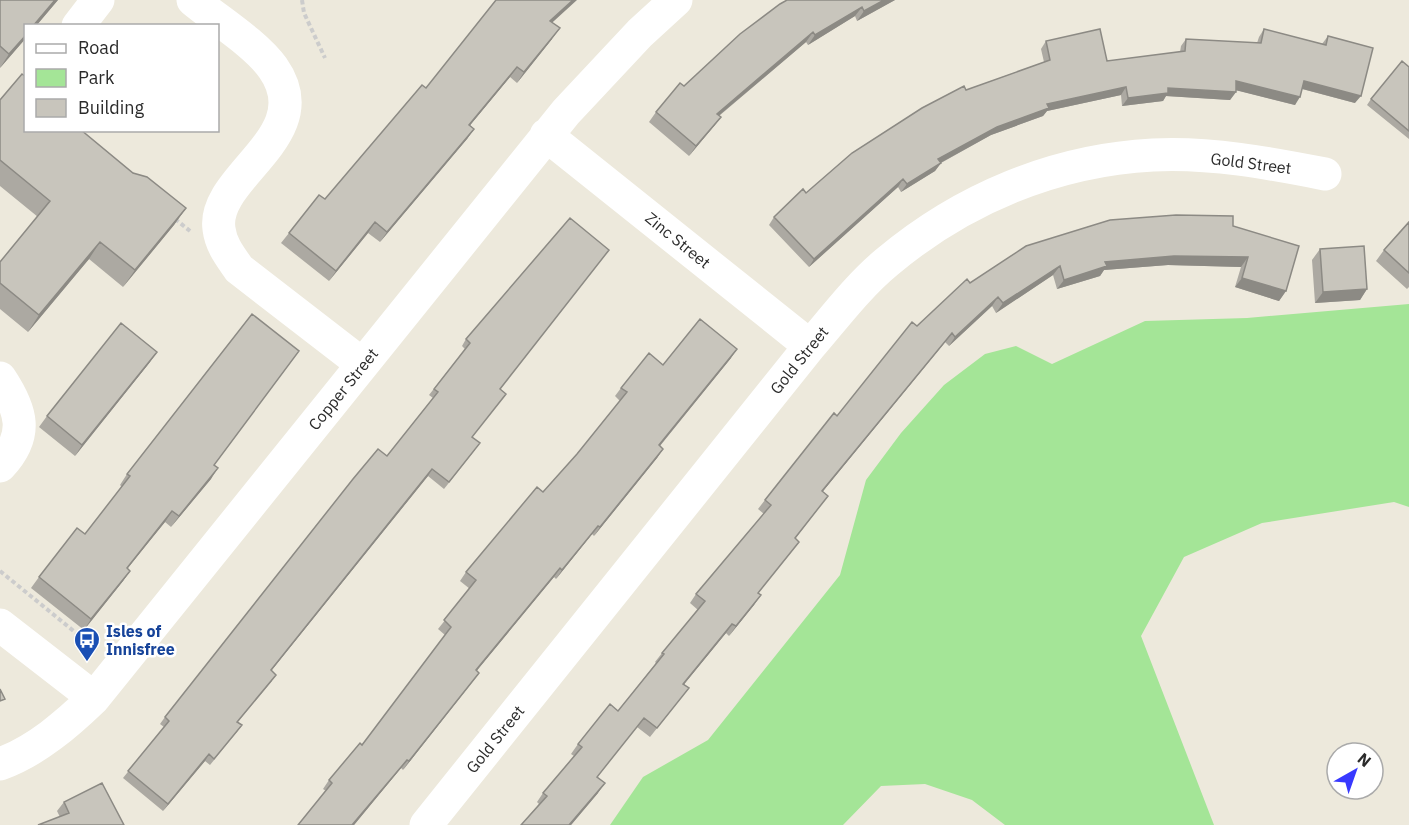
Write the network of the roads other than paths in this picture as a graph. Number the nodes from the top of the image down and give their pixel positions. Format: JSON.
{"nodes":[{"id":1,"x":98,"y":0,"type":"edge"},
{"id":2,"x":193,"y":0,"type":"edge"},
{"id":3,"x":676,"y":0,"type":"edge"},
{"id":4,"x":80,"y":24,"type":"edge"},
{"id":5,"x":546,"y":135,"type":"junction"},
{"id":6,"x":1325,"y":174,"type":"dead end"},
{"id":7,"x":810,"y":345,"type":"junction"},
{"id":8,"x":362,"y":364,"type":"junction"},
{"id":9,"x":0,"y":378,"type":"edge"},
{"id":10,"x":0,"y":466,"type":"edge"},
{"id":11,"x":0,"y":625,"type":"edge"},
{"id":12,"x":94,"y":698,"type":"junction"},
{"id":13,"x":0,"y":764,"type":"edge"},
{"id":14,"x":426,"y":825,"type":"edge"}],
"edges":[{"from":1,"to":4,"type":"street"},
{"from":2,"to":8,"type":"street"},
{"from":3,"to":5,"type":"street","name":"Copper Street"},
{"from":5,"to":7,"type":"street","name":"Zinc Street"},
{"from":5,"to":8,"type":"street","name":"Copper Street"},
{"from":6,"to":7,"type":"street","name":"Gold Street"},
{"from":7,"to":14,"type":"street","name":"Gold Street"},
{"from":8,"to":12,"type":"street","name":"Copper Street"},
{"from":9,"to":10,"type":"street"},
{"from":11,"to":12,"type":"street"},
{"from":12,"to":13,"type":"street","name":"Copper Street"}]}
